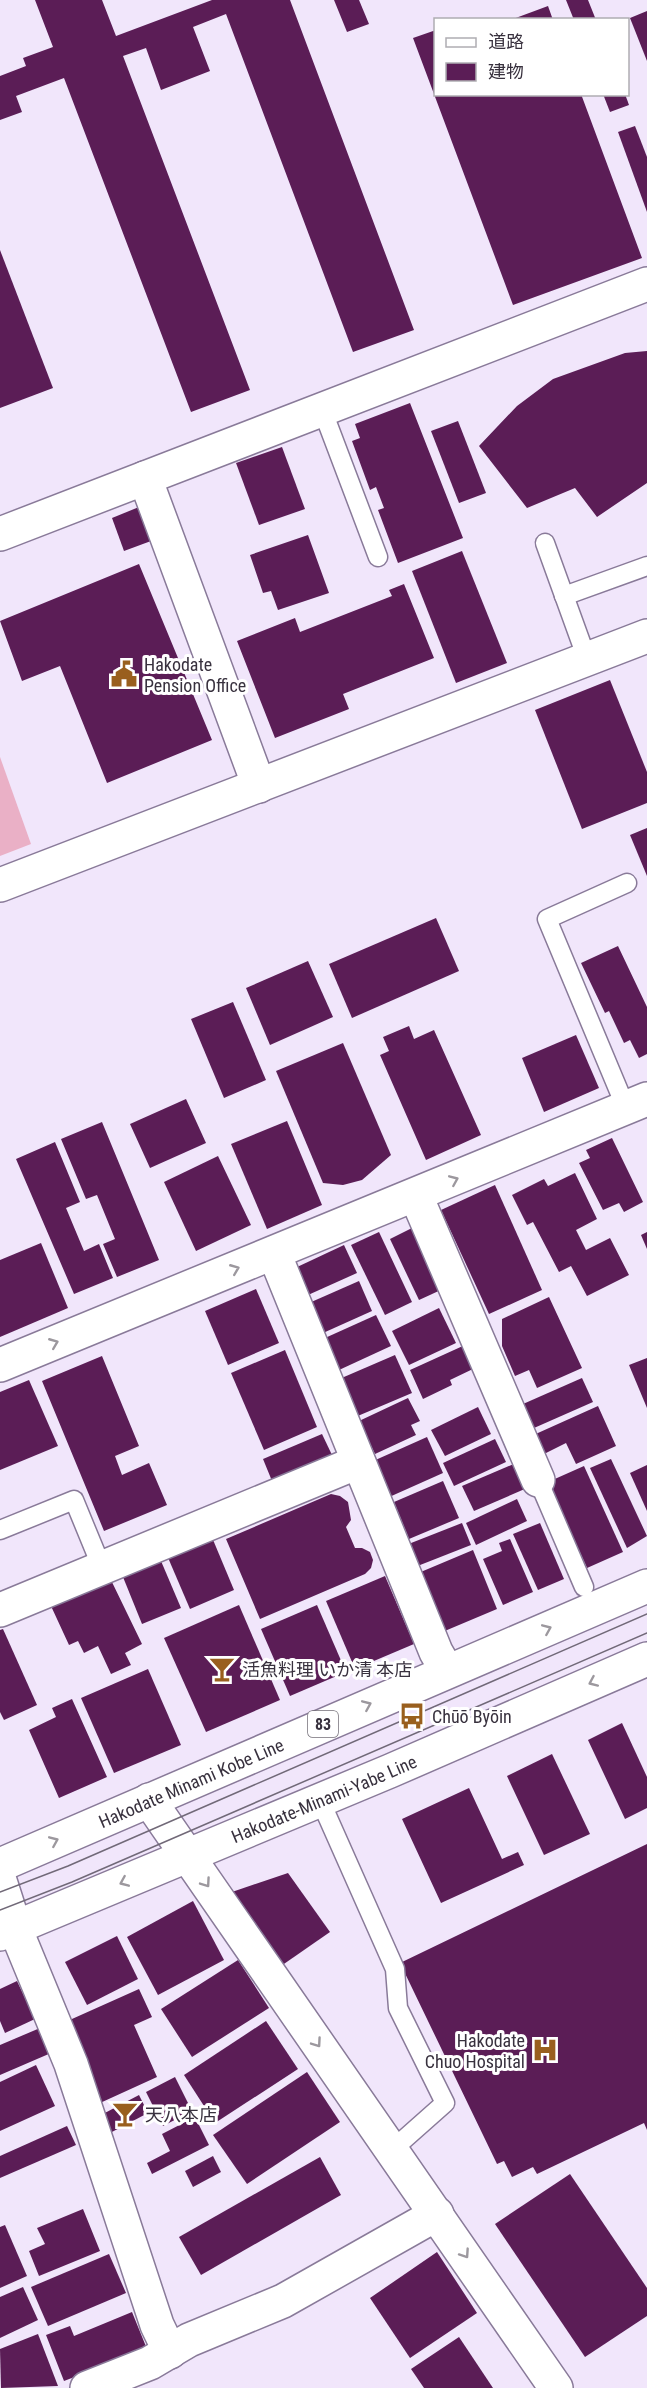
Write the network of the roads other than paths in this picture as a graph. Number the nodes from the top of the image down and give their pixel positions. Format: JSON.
{"nodes":[{"id":1,"x":647,"y":284,"type":"edge"},
{"id":2,"x":322,"y":409,"type":"junction"},
{"id":3,"x":145,"y":478,"type":"junction"},
{"id":4,"x":0,"y":534,"type":"edge"},
{"id":5,"x":545,"y":543,"type":"dead end"},
{"id":6,"x":378,"y":557,"type":"dead end"},
{"id":7,"x":647,"y":566,"type":"edge"},
{"id":8,"x":564,"y":596,"type":"junction"},
{"id":9,"x":647,"y":636,"type":"edge"},
{"id":10,"x":587,"y":659,"type":"junction"},
{"id":11,"x":259,"y":786,"type":"junction"},
{"id":12,"x":627,"y":883,"type":"dead end"},
{"id":13,"x":0,"y":885,"type":"edge"},
{"id":14,"x":636,"y":1104,"type":"edge"},
{"id":15,"x":416,"y":1196,"type":"junction"},
{"id":16,"x":274,"y":1253,"type":"junction"},
{"id":17,"x":0,"y":1365,"type":"edge"},
{"id":18,"x":358,"y":1462,"type":"junction"},
{"id":19,"x":538,"y":1480,"type":"joint"},
{"id":20,"x":0,"y":1530,"type":"edge"},
{"id":21,"x":102,"y":1568,"type":"junction"},
{"id":22,"x":647,"y":1586,"type":"edge"},
{"id":23,"x":584,"y":1587,"type":"dead end"},
{"id":24,"x":0,"y":1610,"type":"edge"},
{"id":25,"x":647,"y":1659,"type":"edge"},
{"id":26,"x":447,"y":1671,"type":"junction"},
{"id":27,"x":149,"y":1800,"type":"junction"},
{"id":28,"x":320,"y":1800,"type":"junction"},
{"id":29,"x":187,"y":1856,"type":"junction"},
{"id":30,"x":0,"y":1865,"type":"edge"},
{"id":31,"x":0,"y":1881,"type":"edge"},
{"id":32,"x":8,"y":1931,"type":"edge"},
{"id":33,"x":392,"y":2150,"type":"junction"},
{"id":34,"x":437,"y":2214,"type":"junction"},
{"id":35,"x":170,"y":2352,"type":"junction"},
{"id":36,"x":87,"y":2388,"type":"edge"},
{"id":37,"x":556,"y":2388,"type":"edge"}],
"edges":[{"from":1,"to":2,"type":"street"},
{"from":2,"to":3,"type":"street"},
{"from":2,"to":6,"type":"lane"},
{"from":3,"to":4,"type":"street"},
{"from":3,"to":11,"type":"street"},
{"from":5,"to":8,"type":"lane"},
{"from":7,"to":8,"type":"lane"},
{"from":8,"to":10,"type":"lane"},
{"from":9,"to":10,"type":"street"},
{"from":10,"to":11,"type":"street"},
{"from":11,"to":13,"type":"street"},
{"from":12,"to":14,"type":"lane"},
{"from":15,"to":14,"type":"street","one_way":true},
{"from":15,"to":16,"type":"street"},
{"from":15,"to":19,"type":"street"},
{"from":17,"to":16,"type":"street","one_way":true},
{"from":16,"to":18,"type":"street"},
{"from":18,"to":21,"type":"street"},
{"from":18,"to":26,"type":"street"},
{"from":19,"to":23,"type":"lane"},
{"from":20,"to":21,"type":"lane"},
{"from":21,"to":24,"type":"street"},
{"from":26,"to":22,"type":"street","name":"Hakodate Minami Kobe Line","number":"83","one_way":true},
{"from":25,"to":28,"type":"street","name":"Hakodate-Minami-Yabe Line","one_way":true},
{"from":27,"to":26,"type":"street","name":"Hakodate Minami Kobe Line","number":"83","one_way":true},
{"from":27,"to":29,"type":"street"},
{"from":30,"to":27,"type":"street","name":"Hakodate Minami Kobe Line","number":"83","one_way":true},
{"from":28,"to":29,"type":"street","name":"Hakodate-Minami-Yabe Line"},
{"from":28,"to":33,"type":"lane"},
{"from":29,"to":32,"type":"street","name":"Hakodate-Minami-Yabe Line","one_way":true},
{"from":29,"to":33,"type":"street","one_way":true},
{"from":31,"to":32,"type":"street"},
{"from":32,"to":35,"type":"street"},
{"from":33,"to":34,"type":"street"},
{"from":34,"to":35,"type":"street"},
{"from":34,"to":37,"type":"street","one_way":true},
{"from":35,"to":36,"type":"street"}]}
